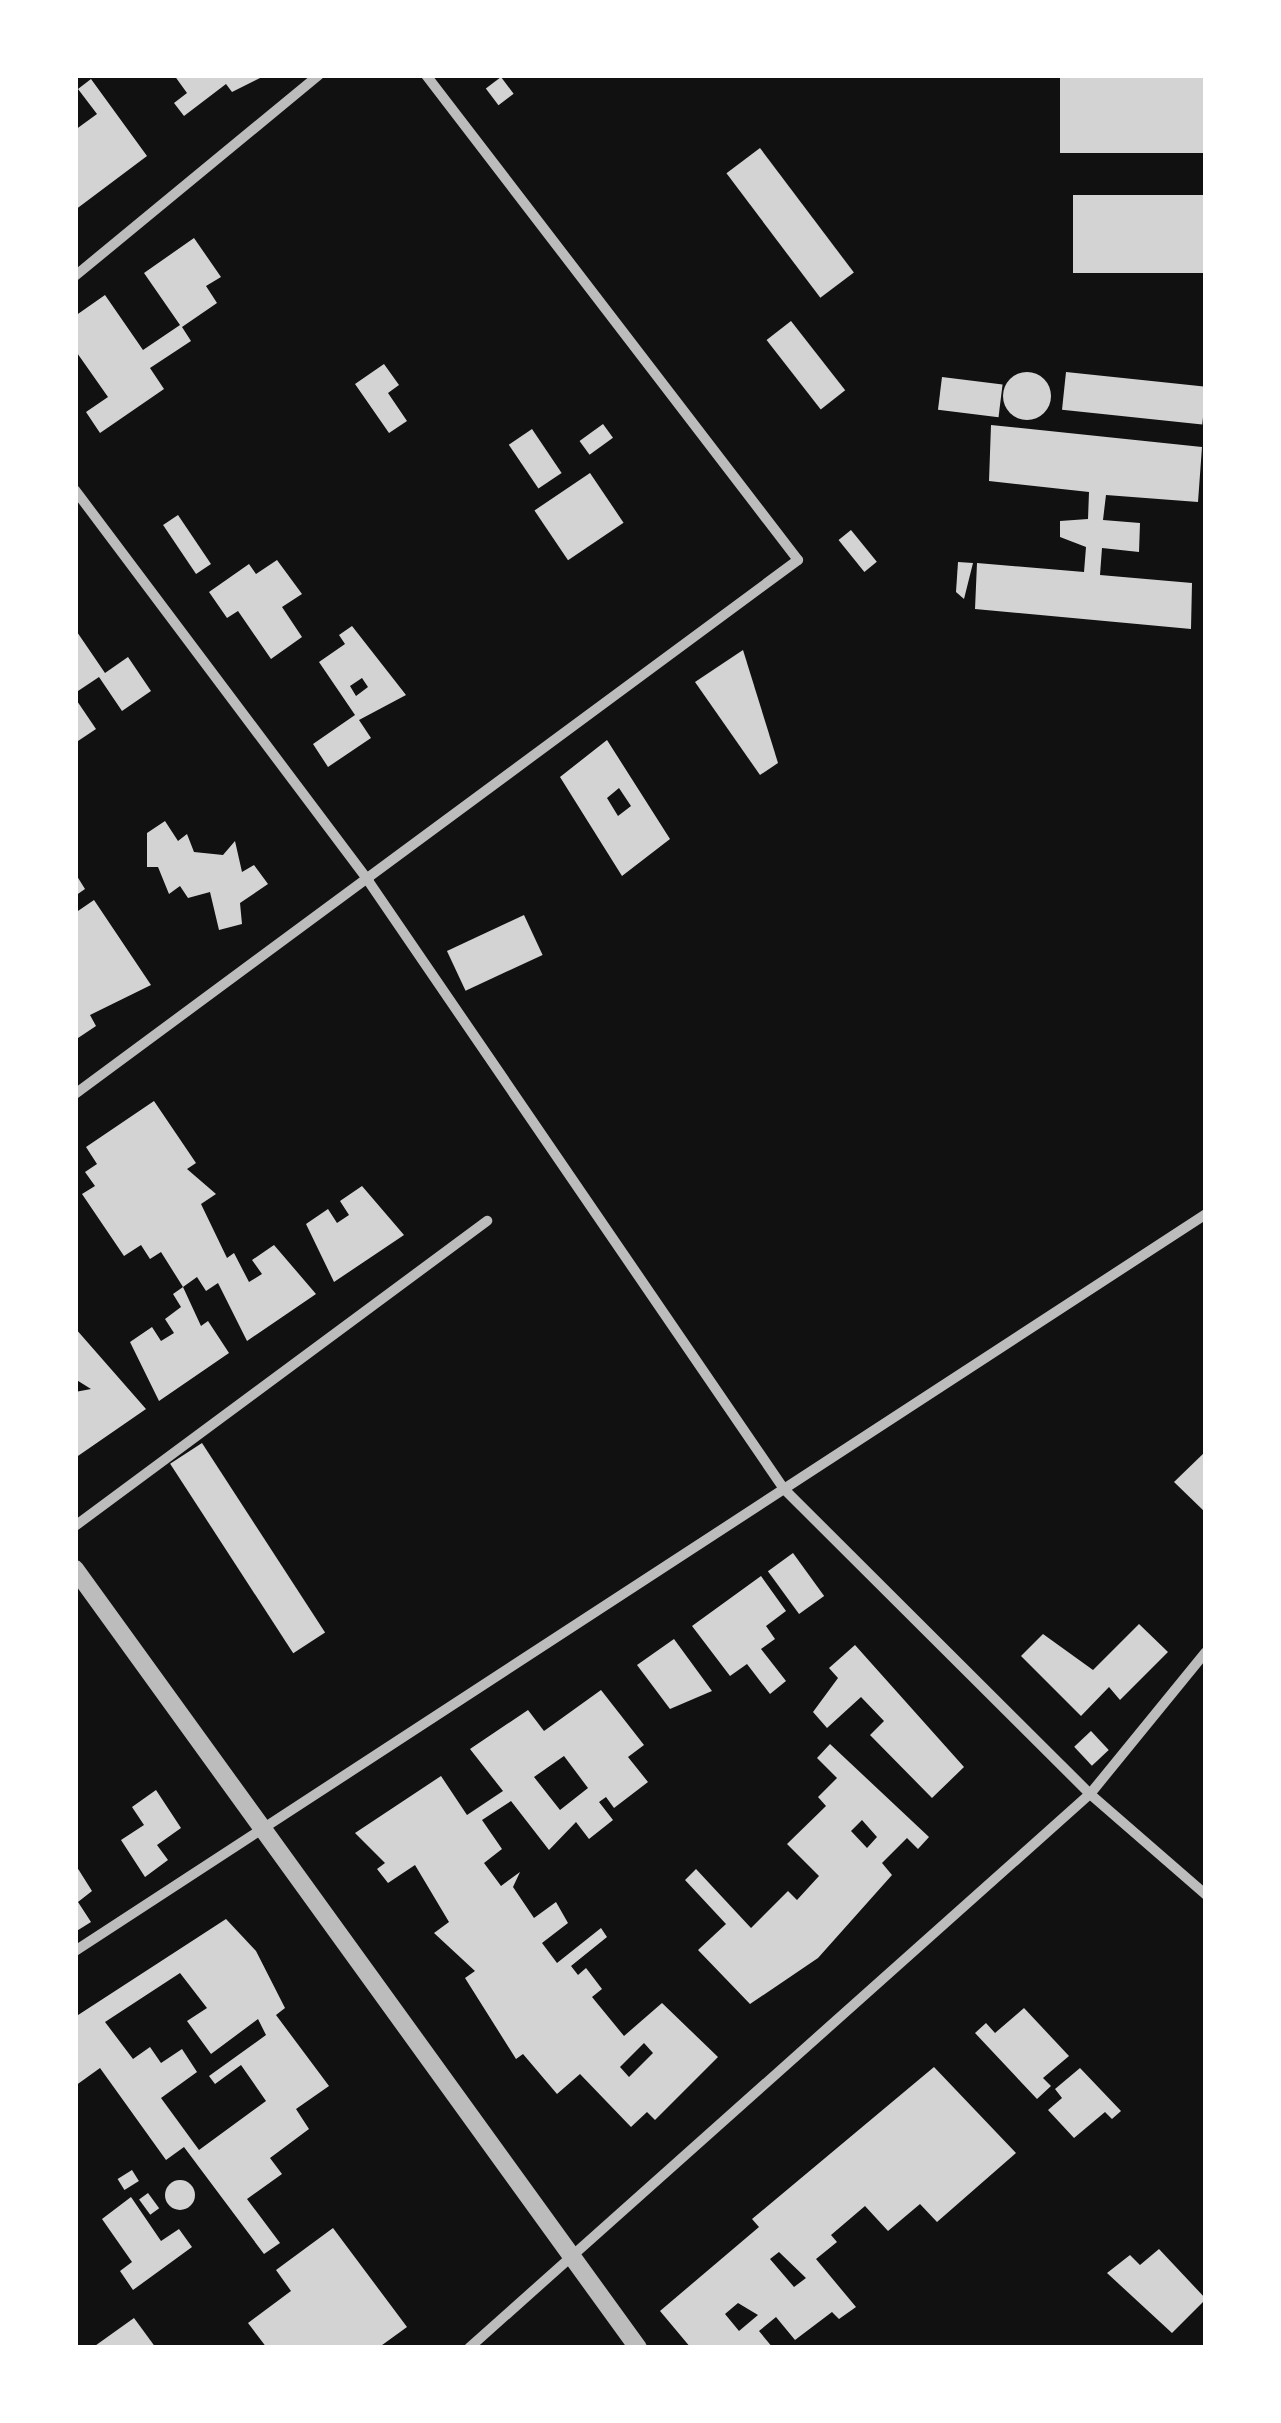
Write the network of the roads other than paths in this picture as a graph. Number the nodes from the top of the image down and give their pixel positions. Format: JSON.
{"nodes":[{"id":1,"x":319,"y":75,"type":"edge"},
{"id":2,"x":426,"y":75,"type":"edge"},
{"id":3,"x":75,"y":276,"type":"edge"},
{"id":4,"x":75,"y":490,"type":"edge"},
{"id":5,"x":369,"y":882,"type":"junction"},
{"id":6,"x":75,"y":1094,"type":"edge"},
{"id":7,"x":1206,"y":1214,"type":"edge"},
{"id":8,"x":487,"y":1221,"type":"dead end"},
{"id":9,"x":784,"y":1489,"type":"junction"},
{"id":10,"x":75,"y":1526,"type":"edge"},
{"id":11,"x":75,"y":1568,"type":"edge"},
{"id":12,"x":1206,"y":1652,"type":"edge"},
{"id":13,"x":1090,"y":1794,"type":"junction"},
{"id":14,"x":258,"y":1832,"type":"junction"},
{"id":15,"x":1206,"y":1895,"type":"edge"},
{"id":16,"x":75,"y":1951,"type":"edge"},
{"id":17,"x":577,"y":2257,"type":"junction"},
{"id":18,"x":468,"y":2348,"type":"edge"},
{"id":19,"x":638,"y":2348,"type":"edge"}],
"edges":[{"from":1,"to":3,"type":"street"},
{"from":2,"to":5,"type":"street"},
{"from":4,"to":5,"type":"street"},
{"from":5,"to":6,"type":"street"},
{"from":5,"to":9,"type":"street"},
{"from":7,"to":9,"type":"street"},
{"from":8,"to":10,"type":"street"},
{"from":9,"to":13,"type":"street"},
{"from":9,"to":14,"type":"street"},
{"from":11,"to":14,"type":"street"},
{"from":12,"to":13,"type":"street"},
{"from":13,"to":15,"type":"street"},
{"from":13,"to":17,"type":"street"},
{"from":14,"to":16,"type":"street"},
{"from":14,"to":17,"type":"street"},
{"from":17,"to":18,"type":"street"},
{"from":17,"to":19,"type":"street"}]}
